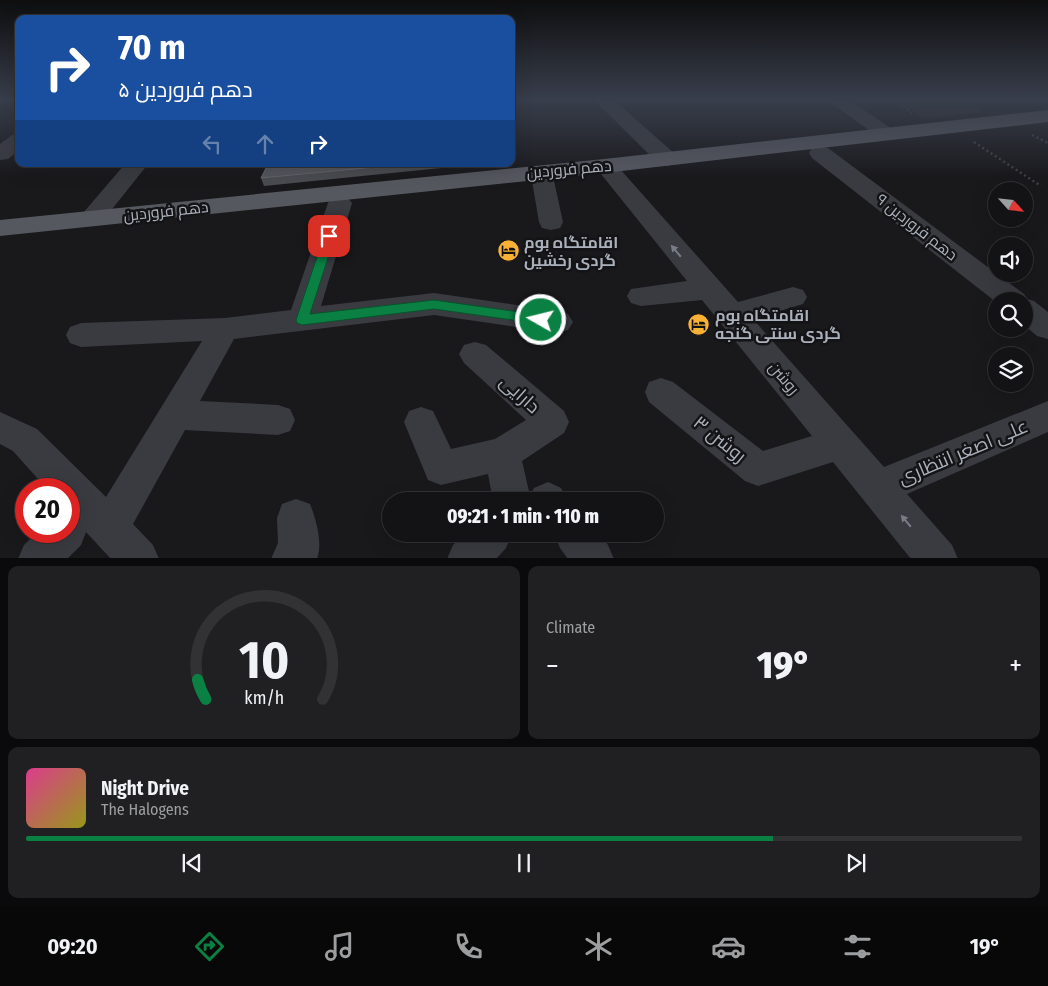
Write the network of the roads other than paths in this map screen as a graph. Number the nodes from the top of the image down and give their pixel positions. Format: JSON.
{"nodes":[{"id":1,"x":631,"y":126,"type":"edge"},
{"id":2,"x":875,"y":126,"type":"edge"},
{"id":3,"x":958,"y":126,"type":"edge"},
{"id":4,"x":1048,"y":130,"type":"edge"},
{"id":5,"x":887,"y":134,"type":"junction"},
{"id":6,"x":15,"y":141,"type":"edge"},
{"id":7,"x":820,"y":153,"type":"junction"},
{"id":8,"x":0,"y":154,"type":"edge"},
{"id":9,"x":667,"y":159,"type":"junction"},
{"id":10,"x":134,"y":167,"type":"edge"},
{"id":11,"x":612,"y":174,"type":"junction"},
{"id":12,"x":543,"y":181,"type":"junction"},
{"id":13,"x":340,"y":203,"type":"junction"},
{"id":14,"x":92,"y":218,"type":"junction"},
{"id":15,"x":551,"y":222,"type":"dead end"},
{"id":16,"x":0,"y":228,"type":"edge"},
{"id":17,"x":0,"y":241,"type":"edge"},
{"id":18,"x":708,"y":289,"type":"junction"},
{"id":19,"x":1002,"y":292,"type":"edge"},
{"id":20,"x":641,"y":296,"type":"dead end"},
{"id":21,"x":793,"y":297,"type":"dead end"},
{"id":22,"x":730,"y":315,"type":"junction"},
{"id":23,"x":302,"y":320,"type":"junction"},
{"id":24,"x":558,"y":322,"type":"dead end"},
{"id":25,"x":225,"y":329,"type":"junction"},
{"id":26,"x":81,"y":335,"type":"dead end"},
{"id":27,"x":475,"y":354,"type":"dead end"},
{"id":28,"x":661,"y":392,"type":"dead end"},
{"id":29,"x":174,"y":415,"type":"junction"},
{"id":30,"x":1048,"y":416,"type":"edge"},
{"id":31,"x":278,"y":420,"type":"dead end"},
{"id":32,"x":421,"y":422,"type":"dead end"},
{"id":33,"x":0,"y":427,"type":"edge"},
{"id":34,"x":840,"y":444,"type":"junction"},
{"id":35,"x":502,"y":454,"type":"junction"},
{"id":36,"x":878,"y":488,"type":"junction"},
{"id":37,"x":510,"y":492,"type":"edge"},
{"id":38,"x":296,"y":518,"type":"dead end"},
{"id":39,"x":103,"y":537,"type":"edge"},
{"id":40,"x":484,"y":542,"type":"edge"},
{"id":41,"x":581,"y":542,"type":"edge"},
{"id":42,"x":931,"y":557,"type":"edge"},
{"id":43,"x":38,"y":558,"type":"edge"},
{"id":44,"x":291,"y":558,"type":"edge"},
{"id":45,"x":467,"y":558,"type":"edge"},
{"id":46,"x":594,"y":558,"type":"edge"}],
"edges":[{"from":1,"to":9,"type":"street"},
{"from":2,"to":5,"type":"street"},
{"from":3,"to":5,"type":"main road","name":"دهم فروردین"},
{"from":4,"to":7,"type":"main road","name":"دهم فروردین"},
{"from":5,"to":9,"type":"main road","name":"دهم فروردین"},
{"from":6,"to":8,"type":"street"},
{"from":7,"to":11,"type":"main road","name":"دهم فروردین"},
{"from":7,"to":19,"type":"street","name":"دهم فروردین ۹"},
{"from":9,"to":14,"type":"main road","name":"دهم فروردین"},
{"from":10,"to":14,"type":"street"},
{"from":11,"to":12,"type":"main road","name":"دهم فروردین"},
{"from":18,"to":11,"type":"street","name":"روشن","one_way":true},
{"from":12,"to":13,"type":"main road","name":"دهم فروردین"},
{"from":12,"to":15,"type":"street"},
{"from":13,"to":17,"type":"main road","name":"دهم فروردین"},
{"from":13,"to":23,"type":"street"},
{"from":14,"to":16,"type":"main road","name":"دهم فروردین"},
{"from":18,"to":20,"type":"street"},
{"from":18,"to":22,"type":"street","name":"روشن"},
{"from":21,"to":22,"type":"street"},
{"from":22,"to":34,"type":"street","name":"روشن"},
{"from":23,"to":24,"type":"street"},
{"from":23,"to":25,"type":"street"},
{"from":25,"to":26,"type":"street"},
{"from":25,"to":29,"type":"street"},
{"from":27,"to":35,"type":"street","name":"دارایی"},
{"from":28,"to":34,"type":"street","name":"روشن ۳"},
{"from":29,"to":31,"type":"street"},
{"from":29,"to":39,"type":"street"},
{"from":30,"to":36,"type":"street","name":"علی اصغر انتظاری"},
{"from":32,"to":35,"type":"street"},
{"from":33,"to":39,"type":"street"},
{"from":34,"to":36,"type":"street","name":"روشن"},
{"from":35,"to":37,"type":"street"},
{"from":42,"to":36,"type":"street","name":"روشن","one_way":true},
{"from":38,"to":44,"type":"street"},
{"from":39,"to":43,"type":"street"},
{"from":40,"to":45,"type":"street"},
{"from":41,"to":46,"type":"street"}]}
